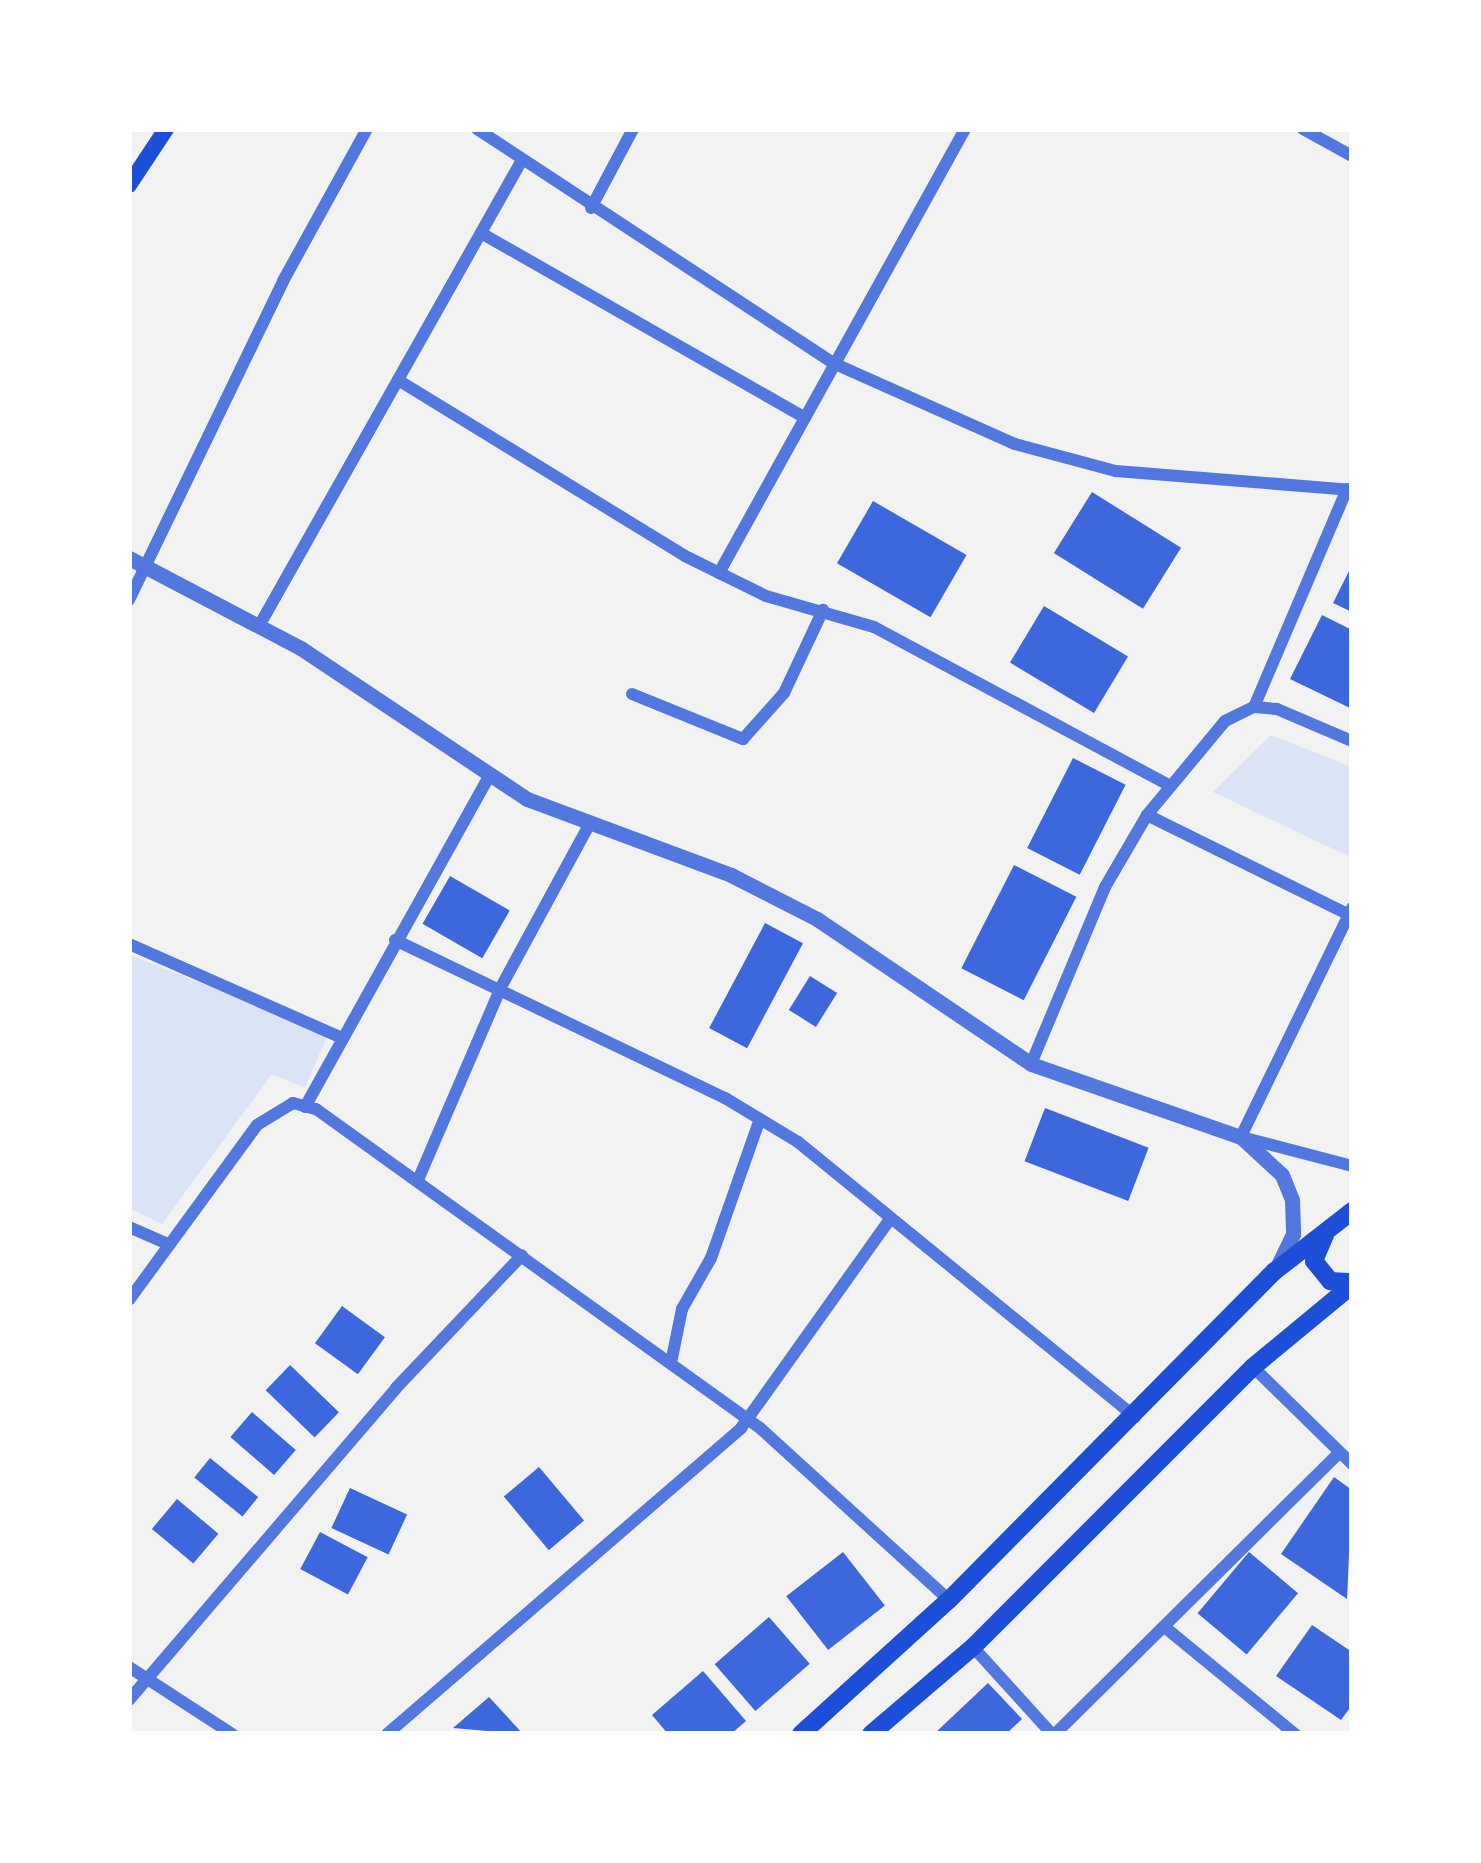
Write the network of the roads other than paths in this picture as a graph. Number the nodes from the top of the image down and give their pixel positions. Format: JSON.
{"nodes":[{"id":1,"x":166,"y":129,"type":"edge"},
{"id":2,"x":367,"y":129,"type":"edge"},
{"id":3,"x":477,"y":129,"type":"edge"},
{"id":4,"x":633,"y":129,"type":"edge"},
{"id":5,"x":965,"y":129,"type":"edge"},
{"id":6,"x":1303,"y":129,"type":"edge"},
{"id":7,"x":1334,"y":135,"type":"edge"},
{"id":8,"x":1352,"y":156,"type":"edge"},
{"id":9,"x":522,"y":160,"type":"junction"},
{"id":10,"x":129,"y":184,"type":"edge"},
{"id":11,"x":591,"y":208,"type":"junction"},
{"id":12,"x":481,"y":233,"type":"junction"},
{"id":13,"x":833,"y":363,"type":"junction"},
{"id":14,"x":398,"y":380,"type":"junction"},
{"id":15,"x":804,"y":417,"type":"junction"},
{"id":16,"x":1349,"y":489,"type":"edge"},
{"id":17,"x":137,"y":562,"type":"edge"},
{"id":18,"x":719,"y":573,"type":"junction"},
{"id":19,"x":129,"y":600,"type":"edge"},
{"id":20,"x":823,"y":610,"type":"junction"},
{"id":21,"x":259,"y":626,"type":"junction"},
{"id":22,"x":632,"y":694,"type":"dead end"},
{"id":23,"x":1255,"y":706,"type":"junction"},
{"id":24,"x":1352,"y":741,"type":"edge"},
{"id":25,"x":489,"y":777,"type":"junction"},
{"id":26,"x":1169,"y":786,"type":"junction"},
{"id":27,"x":1147,"y":815,"type":"junction"},
{"id":28,"x":589,"y":825,"type":"junction"},
{"id":29,"x":1350,"y":912,"type":"edge"},
{"id":30,"x":395,"y":940,"type":"junction"},
{"id":31,"x":129,"y":944,"type":"edge"},
{"id":32,"x":501,"y":987,"type":"junction"},
{"id":33,"x":340,"y":1037,"type":"junction"},
{"id":34,"x":1031,"y":1064,"type":"junction"},
{"id":35,"x":305,"y":1107,"type":"junction"},
{"id":36,"x":760,"y":1119,"type":"junction"},
{"id":37,"x":1240,"y":1137,"type":"junction"},
{"id":38,"x":1352,"y":1166,"type":"edge"},
{"id":39,"x":418,"y":1180,"type":"junction"},
{"id":40,"x":1352,"y":1211,"type":"edge"},
{"id":41,"x":890,"y":1219,"type":"junction"},
{"id":42,"x":1332,"y":1226,"type":"junction"},
{"id":43,"x":129,"y":1227,"type":"edge"},
{"id":44,"x":169,"y":1244,"type":"junction"},
{"id":45,"x":522,"y":1255,"type":"junction"},
{"id":46,"x":1275,"y":1271,"type":"junction"},
{"id":47,"x":1352,"y":1283,"type":"edge"},
{"id":48,"x":129,"y":1300,"type":"edge"},
{"id":49,"x":671,"y":1363,"type":"junction"},
{"id":50,"x":1252,"y":1367,"type":"junction"},
{"id":51,"x":1136,"y":1418,"type":"junction"},
{"id":52,"x":748,"y":1419,"type":"junction"},
{"id":53,"x":1337,"y":1454,"type":"junction"},
{"id":54,"x":1352,"y":1464,"type":"edge"},
{"id":55,"x":949,"y":1600,"type":"junction"},
{"id":56,"x":1167,"y":1629,"type":"junction"},
{"id":57,"x":973,"y":1647,"type":"junction"},
{"id":58,"x":129,"y":1667,"type":"edge"},
{"id":59,"x":147,"y":1677,"type":"junction"},
{"id":60,"x":129,"y":1700,"type":"edge"},
{"id":61,"x":232,"y":1734,"type":"edge"},
{"id":62,"x":387,"y":1734,"type":"edge"},
{"id":63,"x":801,"y":1734,"type":"edge"},
{"id":64,"x":872,"y":1734,"type":"edge"},
{"id":65,"x":1053,"y":1734,"type":"edge"},
{"id":66,"x":1295,"y":1734,"type":"edge"}],
"edges":[{"from":1,"to":10,"type":"main road"},
{"from":2,"to":17,"type":"street"},
{"from":3,"to":9,"type":"street"},
{"from":4,"to":11,"type":"street"},
{"from":5,"to":13,"type":"street"},
{"from":6,"to":7,"type":"street"},
{"from":7,"to":8,"type":"street"},
{"from":9,"to":11,"type":"street"},
{"from":9,"to":12,"type":"street"},
{"from":11,"to":13,"type":"street"},
{"from":12,"to":14,"type":"street"},
{"from":12,"to":15,"type":"street"},
{"from":13,"to":15,"type":"street"},
{"from":13,"to":16,"type":"street"},
{"from":14,"to":18,"type":"street"},
{"from":14,"to":21,"type":"street"},
{"from":15,"to":18,"type":"street"},
{"from":16,"to":23,"type":"street"},
{"from":17,"to":19,"type":"street"},
{"from":17,"to":21,"type":"street"},
{"from":18,"to":20,"type":"street"},
{"from":20,"to":22,"type":"street"},
{"from":20,"to":26,"type":"street"},
{"from":21,"to":25,"type":"street"},
{"from":23,"to":24,"type":"street"},
{"from":23,"to":26,"type":"street"},
{"from":25,"to":28,"type":"street"},
{"from":25,"to":30,"type":"street"},
{"from":26,"to":27,"type":"street"},
{"from":27,"to":29,"type":"street"},
{"from":27,"to":34,"type":"street"},
{"from":28,"to":32,"type":"street"},
{"from":28,"to":34,"type":"street"},
{"from":29,"to":37,"type":"street"},
{"from":30,"to":32,"type":"street"},
{"from":30,"to":33,"type":"street"},
{"from":31,"to":33,"type":"street"},
{"from":32,"to":36,"type":"street"},
{"from":32,"to":39,"type":"street"},
{"from":33,"to":35,"type":"street"},
{"from":34,"to":37,"type":"street"},
{"from":35,"to":39,"type":"street"},
{"from":35,"to":44,"type":"street"},
{"from":36,"to":41,"type":"street"},
{"from":36,"to":49,"type":"street"},
{"from":37,"to":38,"type":"street"},
{"from":37,"to":46,"type":"street"},
{"from":39,"to":45,"type":"street"},
{"from":40,"to":42,"type":"main road"},
{"from":41,"to":51,"type":"street"},
{"from":41,"to":52,"type":"street"},
{"from":42,"to":46,"type":"main road"},
{"from":42,"to":47,"type":"main road"},
{"from":43,"to":44,"type":"street"},
{"from":44,"to":48,"type":"street"},
{"from":45,"to":49,"type":"street"},
{"from":45,"to":59,"type":"street"},
{"from":46,"to":51,"type":"main road"},
{"from":47,"to":50,"type":"main road"},
{"from":49,"to":52,"type":"street"},
{"from":50,"to":53,"type":"street"},
{"from":50,"to":57,"type":"main road"},
{"from":51,"to":55,"type":"main road"},
{"from":52,"to":55,"type":"street"},
{"from":52,"to":62,"type":"street"},
{"from":53,"to":54,"type":"street"},
{"from":53,"to":56,"type":"street"},
{"from":55,"to":63,"type":"main road"},
{"from":56,"to":65,"type":"street"},
{"from":56,"to":66,"type":"street"},
{"from":57,"to":64,"type":"main road"},
{"from":57,"to":65,"type":"street"},
{"from":58,"to":59,"type":"street"},
{"from":59,"to":60,"type":"street"},
{"from":59,"to":61,"type":"street"}]}
